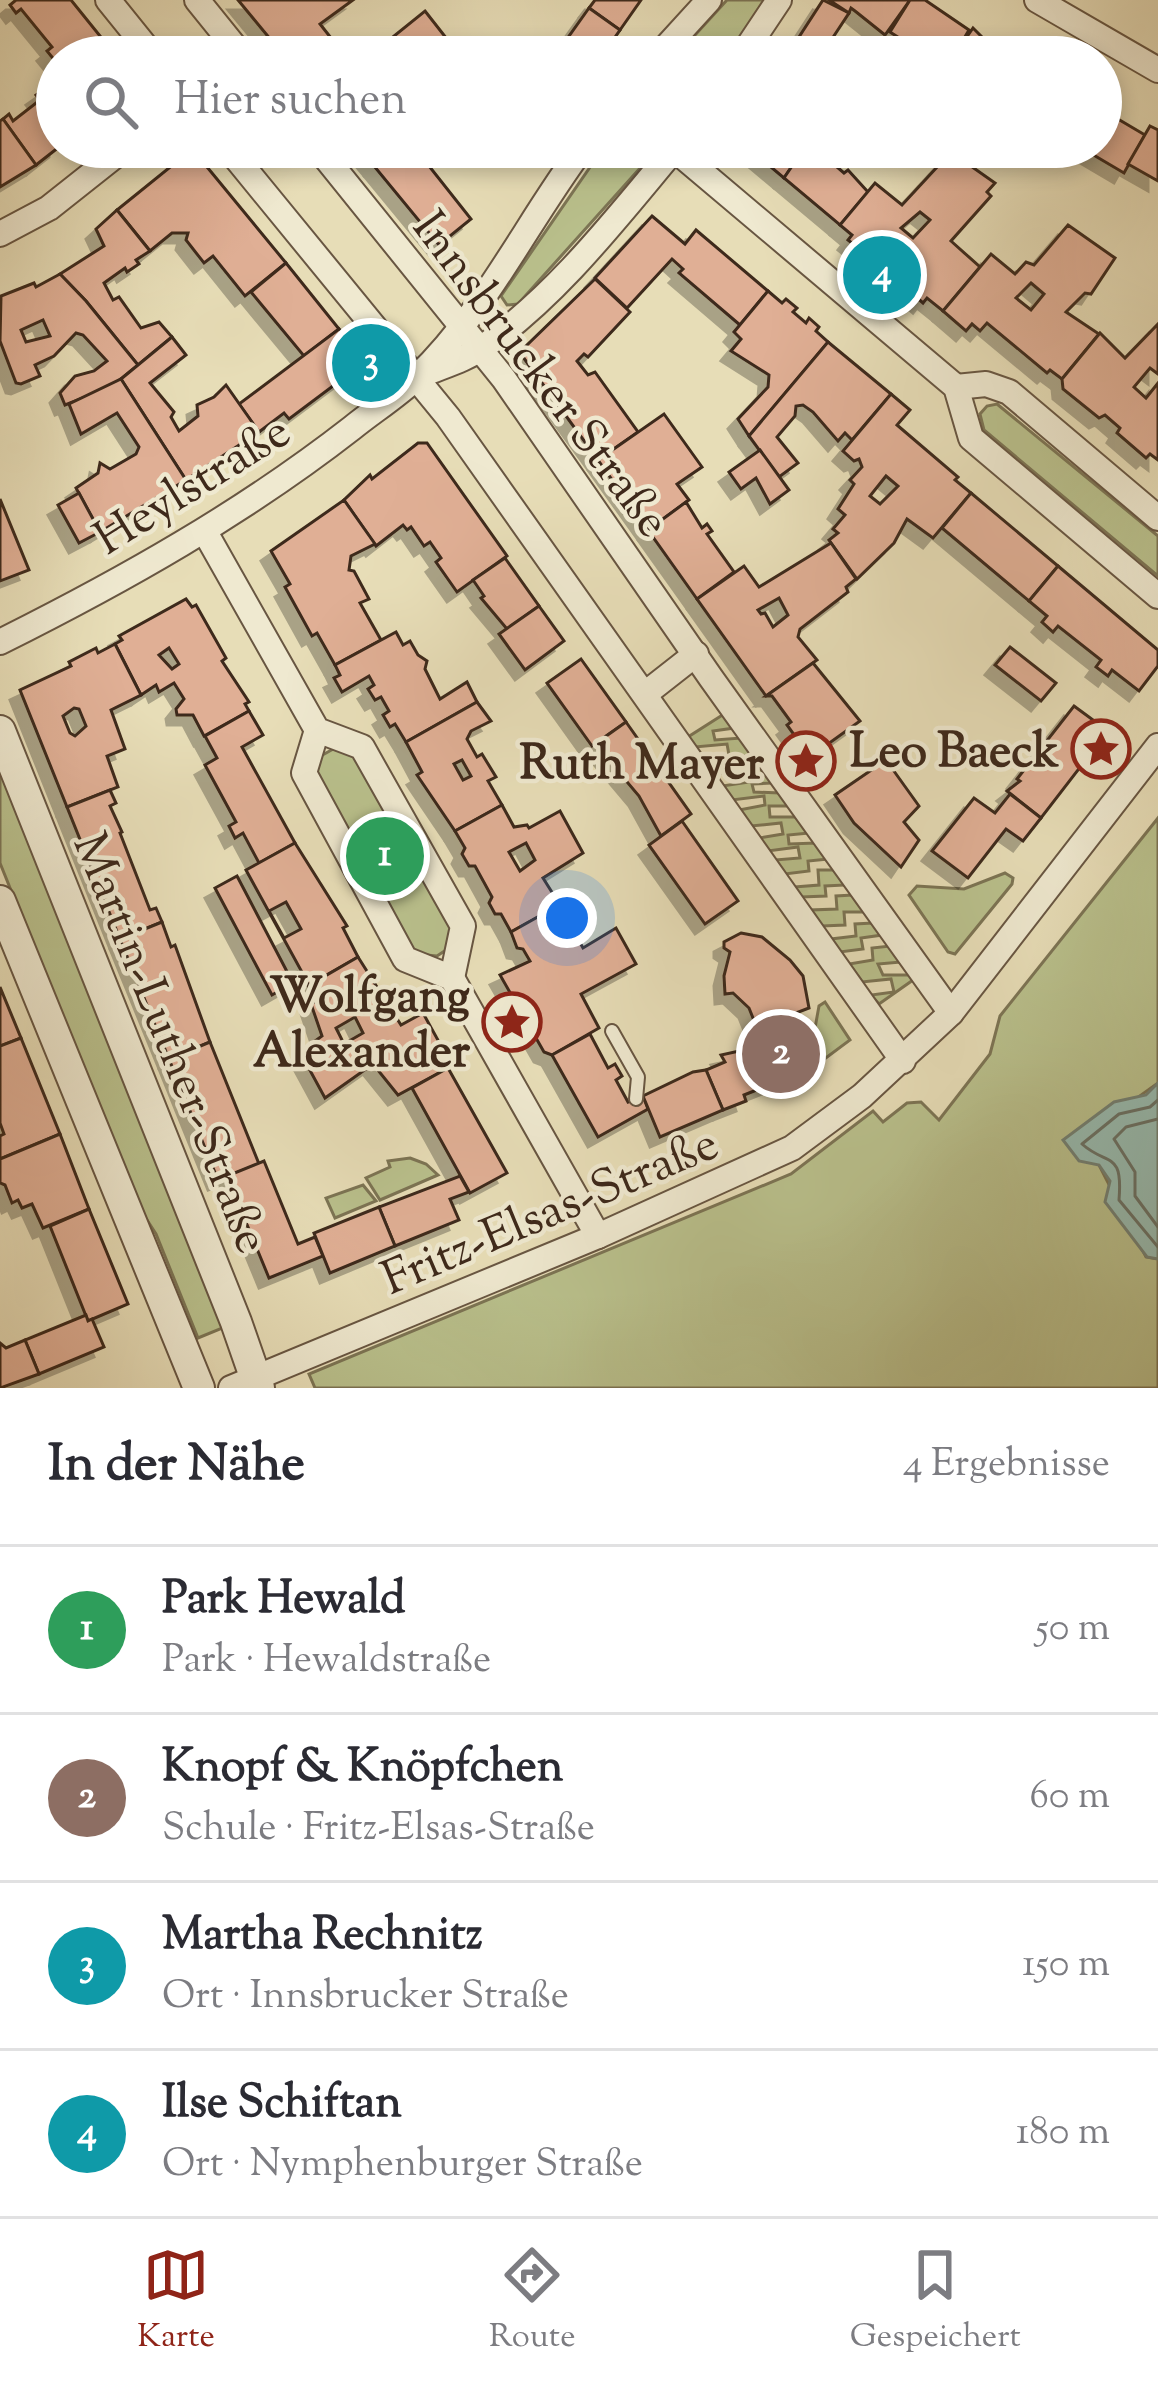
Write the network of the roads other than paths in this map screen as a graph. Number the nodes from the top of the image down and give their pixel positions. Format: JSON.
{"nodes":[{"id":1,"x":108,"y":0,"type":"edge"},
{"id":2,"x":196,"y":0,"type":"edge"},
{"id":3,"x":710,"y":0,"type":"edge"},
{"id":4,"x":779,"y":0,"type":"edge"},
{"id":5,"x":1037,"y":0,"type":"edge"},
{"id":6,"x":137,"y":36,"type":"edge"},
{"id":7,"x":224,"y":36,"type":"edge"},
{"id":8,"x":677,"y":36,"type":"edge"},
{"id":9,"x":755,"y":36,"type":"edge"},
{"id":10,"x":1099,"y":36,"type":"edge"},
{"id":11,"x":1122,"y":49,"type":"edge"},
{"id":12,"x":1158,"y":70,"type":"edge"},
{"id":13,"x":99,"y":168,"type":"edge"},
{"id":14,"x":244,"y":168,"type":"edge"},
{"id":15,"x":334,"y":168,"type":"edge"},
{"id":16,"x":569,"y":168,"type":"edge"},
{"id":17,"x":657,"y":168,"type":"edge"},
{"id":18,"x":699,"y":168,"type":"edge"},
{"id":19,"x":0,"y":234,"type":"edge"},
{"id":20,"x":462,"y":326,"type":"junction"},
{"id":21,"x":481,"y":350,"type":"junction"},
{"id":22,"x":416,"y":377,"type":"junction"},
{"id":23,"x":956,"y":387,"type":"junction"},
{"id":24,"x":1158,"y":518,"type":"edge"},
{"id":25,"x":206,"y":532,"type":"junction"},
{"id":26,"x":1158,"y":596,"type":"edge"},
{"id":27,"x":0,"y":642,"type":"edge"},
{"id":28,"x":696,"y":654,"type":"junction"},
{"id":29,"x":645,"y":694,"type":"junction"},
{"id":30,"x":317,"y":730,"type":"junction"},
{"id":31,"x":0,"y":731,"type":"edge"},
{"id":32,"x":1158,"y":746,"type":"edge"},
{"id":33,"x":0,"y":901,"type":"edge"},
{"id":34,"x":452,"y":977,"type":"junction"},
{"id":35,"x":951,"y":1013,"type":"junction"},
{"id":36,"x":612,"y":1031,"type":"dead end"},
{"id":37,"x":903,"y":1061,"type":"junction"},
{"id":38,"x":637,"y":1099,"type":"dead end"},
{"id":39,"x":598,"y":1236,"type":"junction"},
{"id":40,"x":249,"y":1384,"type":"edge"},
{"id":41,"x":199,"y":1388,"type":"edge"}],
"edges":[{"from":1,"to":6,"type":"street"},
{"from":2,"to":7,"type":"street"},
{"from":3,"to":8,"type":"street"},
{"from":4,"to":9,"type":"street"},
{"from":5,"to":10,"type":"street"},
{"from":11,"to":12,"type":"street"},
{"from":13,"to":19,"type":"street"},
{"from":14,"to":22,"type":"street"},
{"from":15,"to":20,"type":"street","name":"Innsbrucker Straße"},
{"from":16,"to":20,"type":"street","name":"Heylstraße"},
{"from":17,"to":21,"type":"street","name":"Heylstraße"},
{"from":18,"to":23,"type":"street"},
{"from":20,"to":21,"type":"street","name":"Innsbrucker Straße"},
{"from":20,"to":22,"type":"street","name":"Heylstraße"},
{"from":21,"to":22,"type":"street","name":"Heylstraße"},
{"from":21,"to":28,"type":"street","name":"Innsbrucker Straße"},
{"from":22,"to":25,"type":"street","name":"Heylstraße"},
{"from":22,"to":29,"type":"street"},
{"from":23,"to":24,"type":"street"},
{"from":23,"to":26,"type":"street"},
{"from":25,"to":27,"type":"street","name":"Heylstraße"},
{"from":25,"to":30,"type":"street"},
{"from":28,"to":29,"type":"street"},
{"from":28,"to":35,"type":"street","name":"Innsbrucker Straße"},
{"from":29,"to":37,"type":"street"},
{"from":30,"to":34,"type":"street"},
{"from":30,"to":34,"type":"street"},
{"from":31,"to":40,"type":"street","name":"Martin-Luther-Straße"},
{"from":32,"to":35,"type":"street","name":"Fritz-Elsas-Straße"},
{"from":33,"to":41,"type":"street"},
{"from":34,"to":39,"type":"street"},
{"from":35,"to":37,"type":"street","name":"Fritz-Elsas-Straße"},
{"from":36,"to":38,"type":"lane"},
{"from":37,"to":39,"type":"street","name":"Fritz-Elsas-Straße"},
{"from":39,"to":40,"type":"street","name":"Fritz-Elsas-Straße"}]}
